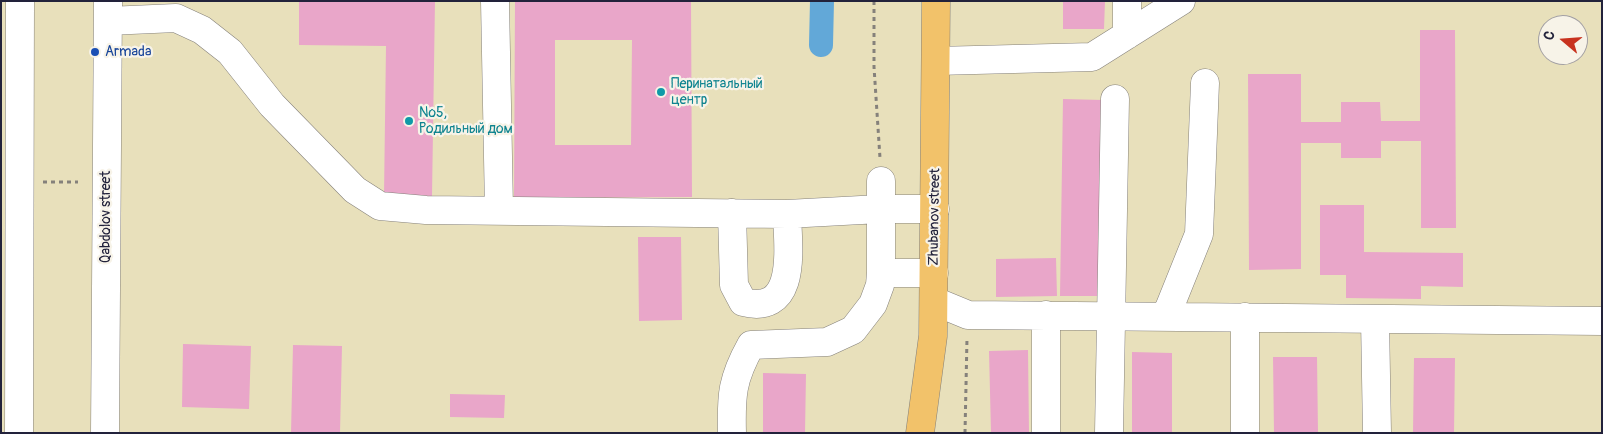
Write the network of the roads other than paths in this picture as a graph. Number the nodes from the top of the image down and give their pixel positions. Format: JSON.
{"nodes":[{"id":1,"x":20,"y":1,"type":"edge"},
{"id":2,"x":496,"y":1,"type":"edge"},
{"id":3,"x":936,"y":1,"type":"edge"},
{"id":4,"x":1127,"y":1,"type":"edge"},
{"id":5,"x":1181,"y":1,"type":"edge"},
{"id":6,"x":108,"y":11,"type":"edge"},
{"id":7,"x":1126,"y":36,"type":"junction"},
{"id":8,"x":936,"y":61,"type":"junction"},
{"id":9,"x":1205,"y":83,"type":"dead end"},
{"id":10,"x":1115,"y":99,"type":"dead end"},
{"id":11,"x":881,"y":181,"type":"road end"},
{"id":12,"x":499,"y":209,"type":"junction"},
{"id":13,"x":880,"y":209,"type":"junction"},
{"id":14,"x":935,"y":210,"type":"junction"},
{"id":15,"x":732,"y":213,"type":"junction"},
{"id":16,"x":788,"y":214,"type":"junction"},
{"id":17,"x":881,"y":273,"type":"junction"},
{"id":18,"x":934,"y":273,"type":"junction"},
{"id":19,"x":934,"y":301,"type":"junction"},
{"id":20,"x":1046,"y":315,"type":"junction"},
{"id":21,"x":1111,"y":316,"type":"junction"},
{"id":22,"x":1166,"y":316,"type":"junction"},
{"id":23,"x":1245,"y":317,"type":"junction"},
{"id":24,"x":1375,"y":319,"type":"junction"},
{"id":25,"x":1602,"y":321,"type":"edge"},
{"id":26,"x":933,"y":336,"type":"junction"},
{"id":27,"x":20,"y":433,"type":"edge"},
{"id":28,"x":105,"y":433,"type":"edge"},
{"id":29,"x":732,"y":433,"type":"edge"},
{"id":30,"x":906,"y":433,"type":"edge"},
{"id":31,"x":920,"y":433,"type":"edge"},
{"id":32,"x":940,"y":433,"type":"edge"},
{"id":33,"x":1046,"y":433,"type":"edge"},
{"id":34,"x":1109,"y":433,"type":"edge"},
{"id":35,"x":1245,"y":433,"type":"edge"},
{"id":36,"x":1377,"y":433,"type":"edge"}],
"edges":[{"from":1,"to":27,"type":"street"},
{"from":2,"to":12,"type":"street"},
{"from":3,"to":8,"type":"main road","name":"Zhubanov street"},
{"from":4,"to":7,"type":"street"},
{"from":5,"to":7,"type":"street"},
{"from":6,"to":12,"type":"street"},
{"from":6,"to":28,"type":"street","name":"Qabdolov street"},
{"from":7,"to":8,"type":"street"},
{"from":8,"to":14,"type":"main road","name":"Zhubanov street"},
{"from":9,"to":22,"type":"street"},
{"from":10,"to":21,"type":"street"},
{"from":11,"to":13,"type":"street"},
{"from":12,"to":15,"type":"street"},
{"from":13,"to":14,"type":"street"},
{"from":13,"to":16,"type":"street"},
{"from":13,"to":17,"type":"street"},
{"from":14,"to":18,"type":"main road","name":"Zhubanov street"},
{"from":15,"to":16,"type":"street"},
{"from":15,"to":16,"type":"street"},
{"from":17,"to":18,"type":"street"},
{"from":17,"to":29,"type":"street"},
{"from":18,"to":19,"type":"main road","name":"Zhubanov street"},
{"from":19,"to":20,"type":"street"},
{"from":19,"to":26,"type":"main road","name":"Zhubanov street"},
{"from":20,"to":21,"type":"street"},
{"from":20,"to":33,"type":"street"},
{"from":21,"to":22,"type":"street"},
{"from":21,"to":34,"type":"street"},
{"from":22,"to":23,"type":"street"},
{"from":23,"to":24,"type":"street"},
{"from":23,"to":35,"type":"street"},
{"from":24,"to":25,"type":"street"},
{"from":24,"to":36,"type":"street"},
{"from":26,"to":30,"type":"main road"},
{"from":26,"to":31,"type":"main road","name":"Zhubanov street"},
{"from":26,"to":32,"type":"main road"}]}
